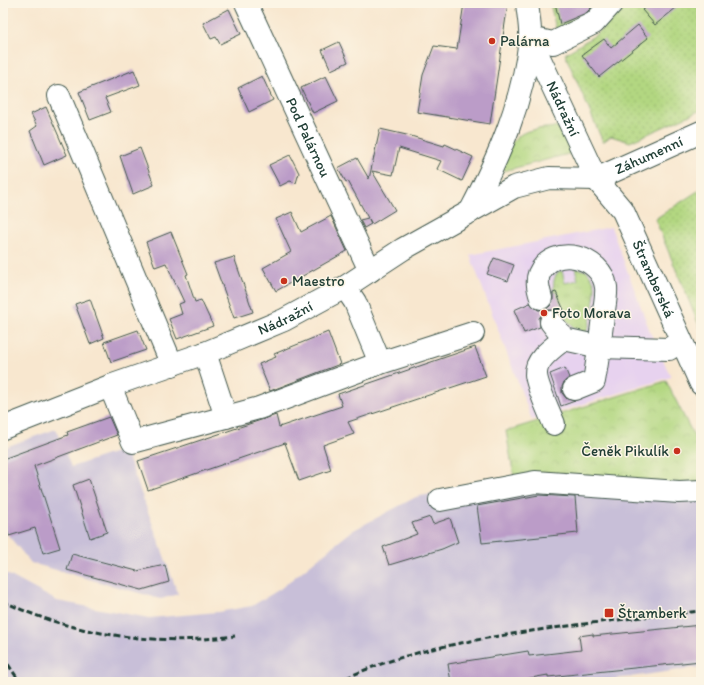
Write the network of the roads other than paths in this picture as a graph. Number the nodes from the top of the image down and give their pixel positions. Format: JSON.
{"nodes":[{"id":1,"x":246,"y":3,"type":"edge"},
{"id":2,"x":526,"y":3,"type":"edge"},
{"id":3,"x":612,"y":3,"type":"edge"},
{"id":4,"x":530,"y":38,"type":"junction"},
{"id":5,"x":59,"y":96,"type":"dead end"},
{"id":6,"x":701,"y":132,"type":"edge"},
{"id":7,"x":596,"y":179,"type":"junction"},
{"id":8,"x":470,"y":212,"type":"junction"},
{"id":9,"x":370,"y":271,"type":"junction"},
{"id":10,"x":345,"y":287,"type":"junction"},
{"id":11,"x":541,"y":298,"type":"dead end"},
{"id":12,"x":473,"y":333,"type":"dead end"},
{"id":13,"x":681,"y":341,"type":"junction"},
{"id":14,"x":206,"y":353,"type":"junction"},
{"id":15,"x":599,"y":357,"type":"junction"},
{"id":16,"x":380,"y":363,"type":"junction"},
{"id":17,"x":172,"y":365,"type":"junction"},
{"id":18,"x":572,"y":382,"type":"dead end"},
{"id":19,"x":701,"y":384,"type":"edge"},
{"id":20,"x":110,"y":386,"type":"junction"},
{"id":21,"x":226,"y":417,"type":"junction"},
{"id":22,"x":554,"y":424,"type":"dead end"},
{"id":23,"x":3,"y":428,"type":"edge"},
{"id":24,"x":701,"y":491,"type":"edge"},
{"id":25,"x":440,"y":500,"type":"dead end"}],
"edges":[{"from":1,"to":9,"type":"street","name":"Pod Palárnou"},
{"from":2,"to":4,"type":"street","name":"Nádražní"},
{"from":3,"to":4,"type":"street"},
{"from":4,"to":7,"type":"street","name":"Nádražní"},
{"from":4,"to":8,"type":"street","name":"Nádražní"},
{"from":5,"to":17,"type":"street"},
{"from":6,"to":7,"type":"street","name":"Záhumenní"},
{"from":7,"to":8,"type":"street"},
{"from":7,"to":13,"type":"street","name":"Štramberská"},
{"from":8,"to":9,"type":"street","name":"Nádražní"},
{"from":9,"to":10,"type":"street","name":"Nádražní"},
{"from":10,"to":14,"type":"street","name":"Nádražní"},
{"from":10,"to":16,"type":"street"},
{"from":11,"to":15,"type":"street"},
{"from":12,"to":16,"type":"street"},
{"from":13,"to":15,"type":"street"},
{"from":13,"to":19,"type":"street","name":"Štramberská"},
{"from":14,"to":17,"type":"street","name":"Nádražní"},
{"from":14,"to":21,"type":"street"},
{"from":15,"to":18,"type":"street"},
{"from":15,"to":22,"type":"street"},
{"from":16,"to":21,"type":"street"},
{"from":17,"to":20,"type":"street","name":"Nádražní"},
{"from":20,"to":21,"type":"street"},
{"from":20,"to":23,"type":"street","name":"Nádražní"},
{"from":24,"to":25,"type":"street"}]}
